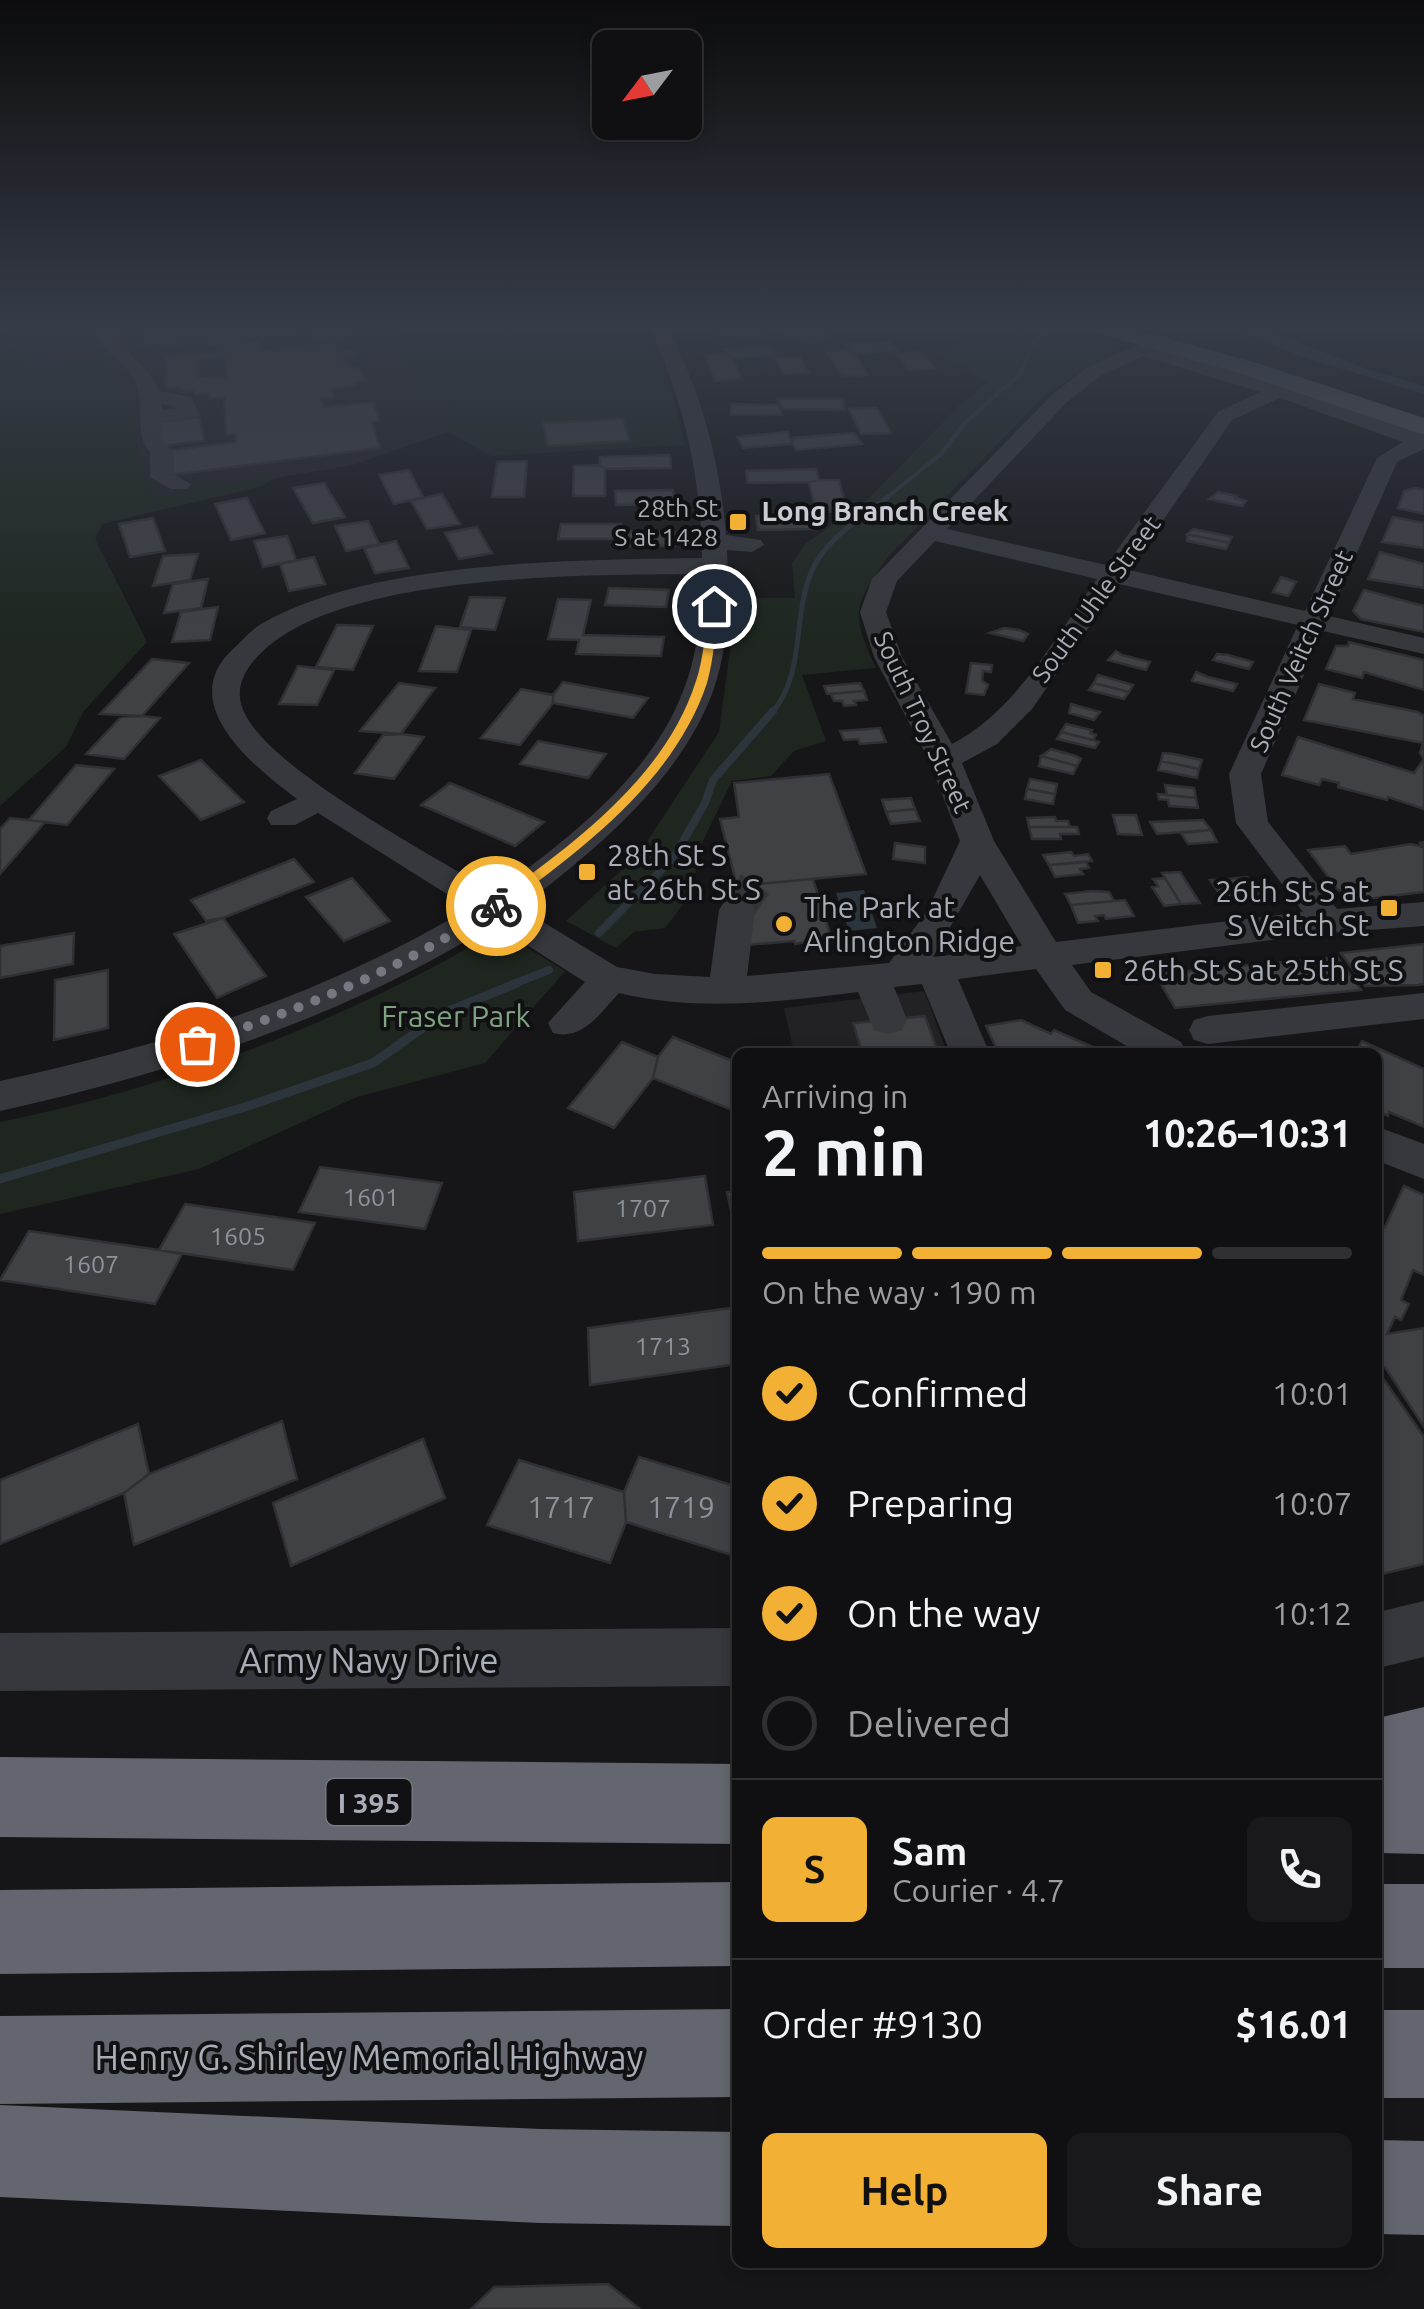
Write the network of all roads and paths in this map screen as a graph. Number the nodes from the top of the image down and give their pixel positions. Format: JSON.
{"nodes":[{"id":1,"x":150,"y":436,"type":"edge"},
{"id":2,"x":710,"y":436,"type":"edge"},
{"id":3,"x":1024,"y":436,"type":"edge"},
{"id":4,"x":1211,"y":436,"type":"edge"},
{"id":5,"x":1418,"y":436,"type":"edge"},
{"id":6,"x":179,"y":484,"type":"dead end"},
{"id":7,"x":932,"y":534,"type":"junction"},
{"id":8,"x":752,"y":544,"type":"dead end"},
{"id":9,"x":715,"y":554,"type":"junction"},
{"id":10,"x":1114,"y":575,"type":"junction"},
{"id":11,"x":1316,"y":622,"type":"junction"},
{"id":12,"x":1424,"y":646,"type":"edge"},
{"id":13,"x":945,"y":760,"type":"junction"},
{"id":14,"x":321,"y":799,"type":"junction"},
{"id":15,"x":283,"y":818,"type":"dead end"},
{"id":16,"x":977,"y":841,"type":"junction"},
{"id":17,"x":493,"y":908,"type":"junction"},
{"id":18,"x":737,"y":910,"type":"tunnel mouth"},
{"id":19,"x":1424,"y":914,"type":"edge"},
{"id":20,"x":1328,"y":921,"type":"junction"},
{"id":21,"x":1045,"y":955,"type":"junction"},
{"id":22,"x":902,"y":974,"type":"junction"},
{"id":23,"x":611,"y":979,"type":"junction"},
{"id":24,"x":727,"y":990,"type":"junction"},
{"id":25,"x":1424,"y":1006,"type":"edge"},
{"id":26,"x":888,"y":1020,"type":"dead end"},
{"id":27,"x":567,"y":1023,"type":"dead end"},
{"id":28,"x":1208,"y":1030,"type":"dead end"},
{"id":29,"x":967,"y":1048,"type":"edge"},
{"id":30,"x":1160,"y":1048,"type":"edge"},
{"id":31,"x":0,"y":1096,"type":"edge"},
{"id":32,"x":1382,"y":1144,"type":"edge"},
{"id":33,"x":1424,"y":1162,"type":"edge"},
{"id":34,"x":1424,"y":1629,"type":"edge"},
{"id":35,"x":1382,"y":1639,"type":"edge"},
{"id":36,"x":732,"y":1657,"type":"edge"},
{"id":37,"x":0,"y":1662,"type":"edge"},
{"id":38,"x":1424,"y":1746,"type":"edge"},
{"id":39,"x":1382,"y":1756,"type":"edge"},
{"id":40,"x":0,"y":1798,"type":"edge"},
{"id":41,"x":732,"y":1804,"type":"edge"},
{"id":42,"x":1382,"y":1814,"type":"edge"},
{"id":43,"x":1424,"y":1814,"type":"edge"},
{"id":44,"x":732,"y":1924,"type":"edge"},
{"id":45,"x":1382,"y":1926,"type":"edge"},
{"id":46,"x":1424,"y":1926,"type":"edge"},
{"id":47,"x":0,"y":1932,"type":"edge"},
{"id":48,"x":732,"y":2054,"type":"edge"},
{"id":49,"x":1382,"y":2054,"type":"edge"},
{"id":50,"x":1424,"y":2054,"type":"edge"},
{"id":51,"x":0,"y":2060,"type":"edge"},
{"id":52,"x":0,"y":2150,"type":"edge"},
{"id":53,"x":732,"y":2179,"type":"edge"},
{"id":54,"x":1382,"y":2187,"type":"edge"},
{"id":55,"x":1424,"y":2188,"type":"edge"}],
"edges":[{"from":1,"to":6,"type":"street"},
{"from":2,"to":9,"type":"street"},
{"from":3,"to":7,"type":"street","name":"South Troy Street"},
{"from":4,"to":10,"type":"street","name":"South Uhle Street"},
{"from":5,"to":11,"type":"street","name":"South Veitch Street"},
{"from":7,"to":10,"type":"street"},
{"from":7,"to":13,"type":"street","name":"South Troy Street"},
{"from":8,"to":9,"type":"street"},
{"from":9,"to":14,"type":"street"},
{"from":9,"to":17,"type":"street"},
{"from":10,"to":11,"type":"street"},
{"from":10,"to":13,"type":"street","name":"South Uhle Street"},
{"from":11,"to":12,"type":"street"},
{"from":11,"to":20,"type":"street","name":"South Veitch Street"},
{"from":13,"to":16,"type":"street","name":"South Troy Street"},
{"from":14,"to":15,"type":"street"},
{"from":14,"to":17,"type":"street"},
{"from":16,"to":21,"type":"street","name":"South Troy Street"},
{"from":16,"to":22,"type":"street"},
{"from":17,"to":23,"type":"street"},
{"from":17,"to":31,"type":"street"},
{"from":18,"to":24,"type":"street"},
{"from":19,"to":20,"type":"street"},
{"from":20,"to":21,"type":"street"},
{"from":21,"to":22,"type":"street"},
{"from":21,"to":30,"type":"street","name":"South Troy Street"},
{"from":22,"to":24,"type":"street"},
{"from":22,"to":26,"type":"street"},
{"from":22,"to":29,"type":"street"},
{"from":23,"to":24,"type":"street"},
{"from":23,"to":27,"type":"street"},
{"from":25,"to":28,"type":"street"},
{"from":32,"to":33,"type":"street"},
{"from":34,"to":35,"type":"street"},
{"from":36,"to":37,"type":"street","name":"Army Navy Drive"},
{"from":38,"to":39,"type":"highway"},
{"from":40,"to":41,"type":"highway","number":"I 395"},
{"from":42,"to":43,"type":"highway"},
{"from":44,"to":47,"type":"highway"},
{"from":45,"to":46,"type":"highway"},
{"from":48,"to":51,"type":"highway","name":"Henry G. Shirley Memorial Highway"},
{"from":49,"to":50,"type":"highway"},
{"from":52,"to":53,"type":"highway"},
{"from":54,"to":55,"type":"highway"}]}
